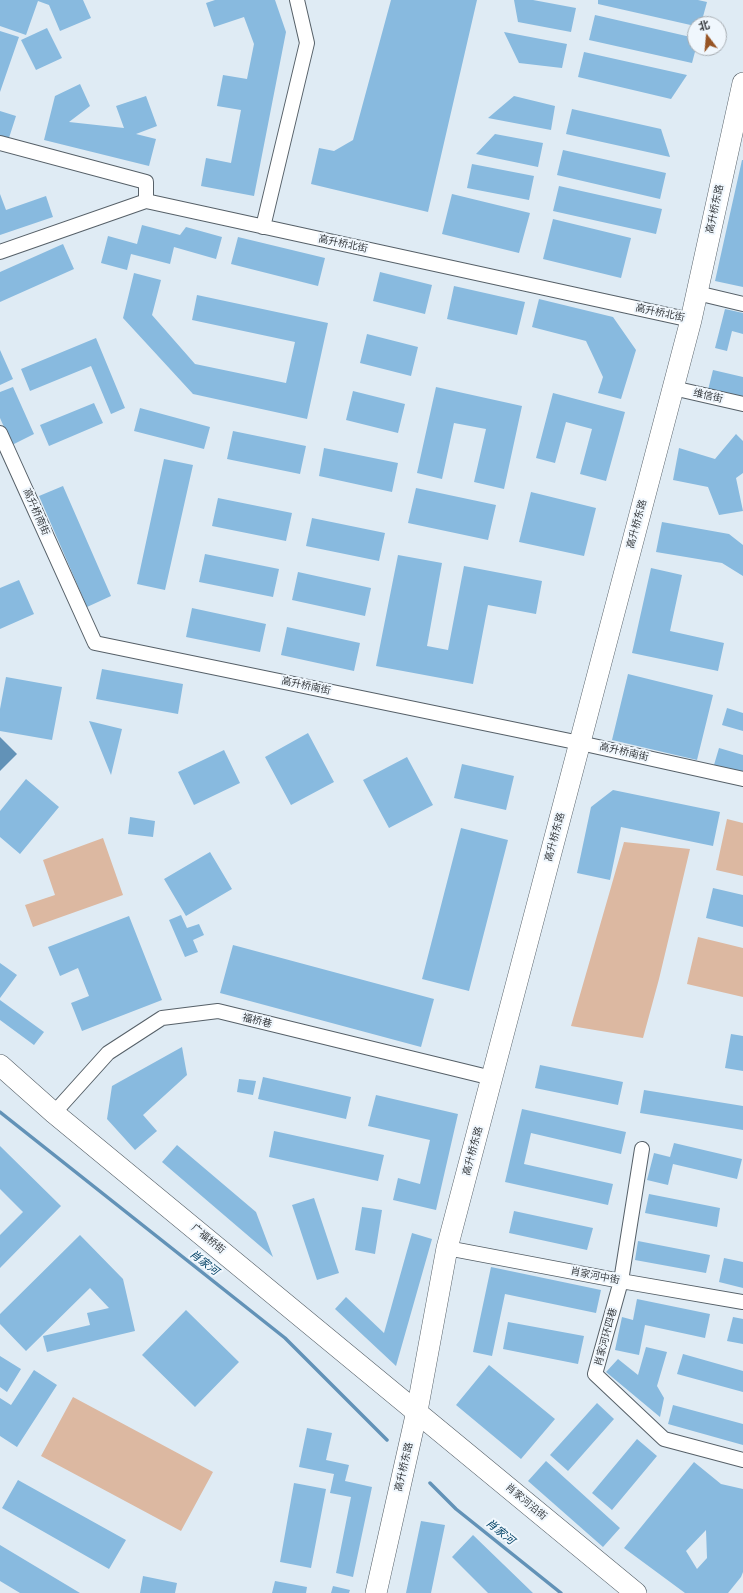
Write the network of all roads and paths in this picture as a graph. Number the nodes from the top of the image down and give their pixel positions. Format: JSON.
{"nodes":[{"id":1,"x":297,"y":0,"type":"edge"},
{"id":2,"x":742,"y":91,"type":"edge"},
{"id":3,"x":0,"y":143,"type":"edge"},
{"id":4,"x":146,"y":201,"type":"junction"},
{"id":5,"x":263,"y":227,"type":"junction"},
{"id":6,"x":0,"y":252,"type":"edge"},
{"id":7,"x":697,"y":293,"type":"junction"},
{"id":8,"x":743,"y":304,"type":"edge"},
{"id":9,"x":691,"y":320,"type":"junction"},
{"id":10,"x":673,"y":388,"type":"junction"},
{"id":11,"x":743,"y":404,"type":"edge"},
{"id":12,"x":0,"y":433,"type":"edge"},
{"id":13,"x":580,"y":743,"type":"junction"},
{"id":14,"x":743,"y":779,"type":"edge"},
{"id":15,"x":1,"y":1066,"type":"edge"},
{"id":16,"x":492,"y":1078,"type":"junction"},
{"id":17,"x":54,"y":1113,"type":"junction"},
{"id":18,"x":642,"y":1149,"type":"dead end"},
{"id":19,"x":447,"y":1248,"type":"junction"},
{"id":20,"x":621,"y":1281,"type":"junction"},
{"id":21,"x":743,"y":1302,"type":"edge"},
{"id":22,"x":417,"y":1411,"type":"junction"},
{"id":23,"x":743,"y":1460,"type":"edge"},
{"id":24,"x":376,"y":1593,"type":"edge"},
{"id":25,"x":636,"y":1593,"type":"edge"}],
"edges":[{"from":1,"to":5,"type":"street"},
{"from":2,"to":7,"type":"street","name":"高升桥东路"},
{"from":3,"to":4,"type":"street"},
{"from":4,"to":5,"type":"street","name":"高升桥北街"},
{"from":4,"to":6,"type":"street"},
{"from":5,"to":9,"type":"street","name":"高升桥北街"},
{"from":7,"to":8,"type":"street"},
{"from":7,"to":9,"type":"street","name":"高升桥东路"},
{"from":9,"to":10,"type":"street","name":"高升桥东路"},
{"from":10,"to":11,"type":"street","name":"维信街"},
{"from":10,"to":13,"type":"street","name":"高升桥东路"},
{"from":12,"to":13,"type":"street","name":"高升桥南街"},
{"from":13,"to":14,"type":"street","name":"高升桥南街"},
{"from":13,"to":16,"type":"street","name":"高升桥东路"},
{"from":15,"to":17,"type":"street","name":"广福桥街"},
{"from":16,"to":17,"type":"street","name":"福桥巷"},
{"from":16,"to":19,"type":"street","name":"高升桥东路"},
{"from":17,"to":22,"type":"street","name":"广福桥街"},
{"from":18,"to":20,"type":"street","name":"肖家河环四巷"},
{"from":19,"to":20,"type":"street","name":"肖家河中街"},
{"from":19,"to":22,"type":"street","name":"高升桥东路"},
{"from":20,"to":21,"type":"street","name":"肖家河中街"},
{"from":20,"to":23,"type":"street","name":"肖家河环四巷"},
{"from":22,"to":24,"type":"street","name":"高升桥东路"},
{"from":22,"to":25,"type":"street","name":"肖家河沿街"}]}
